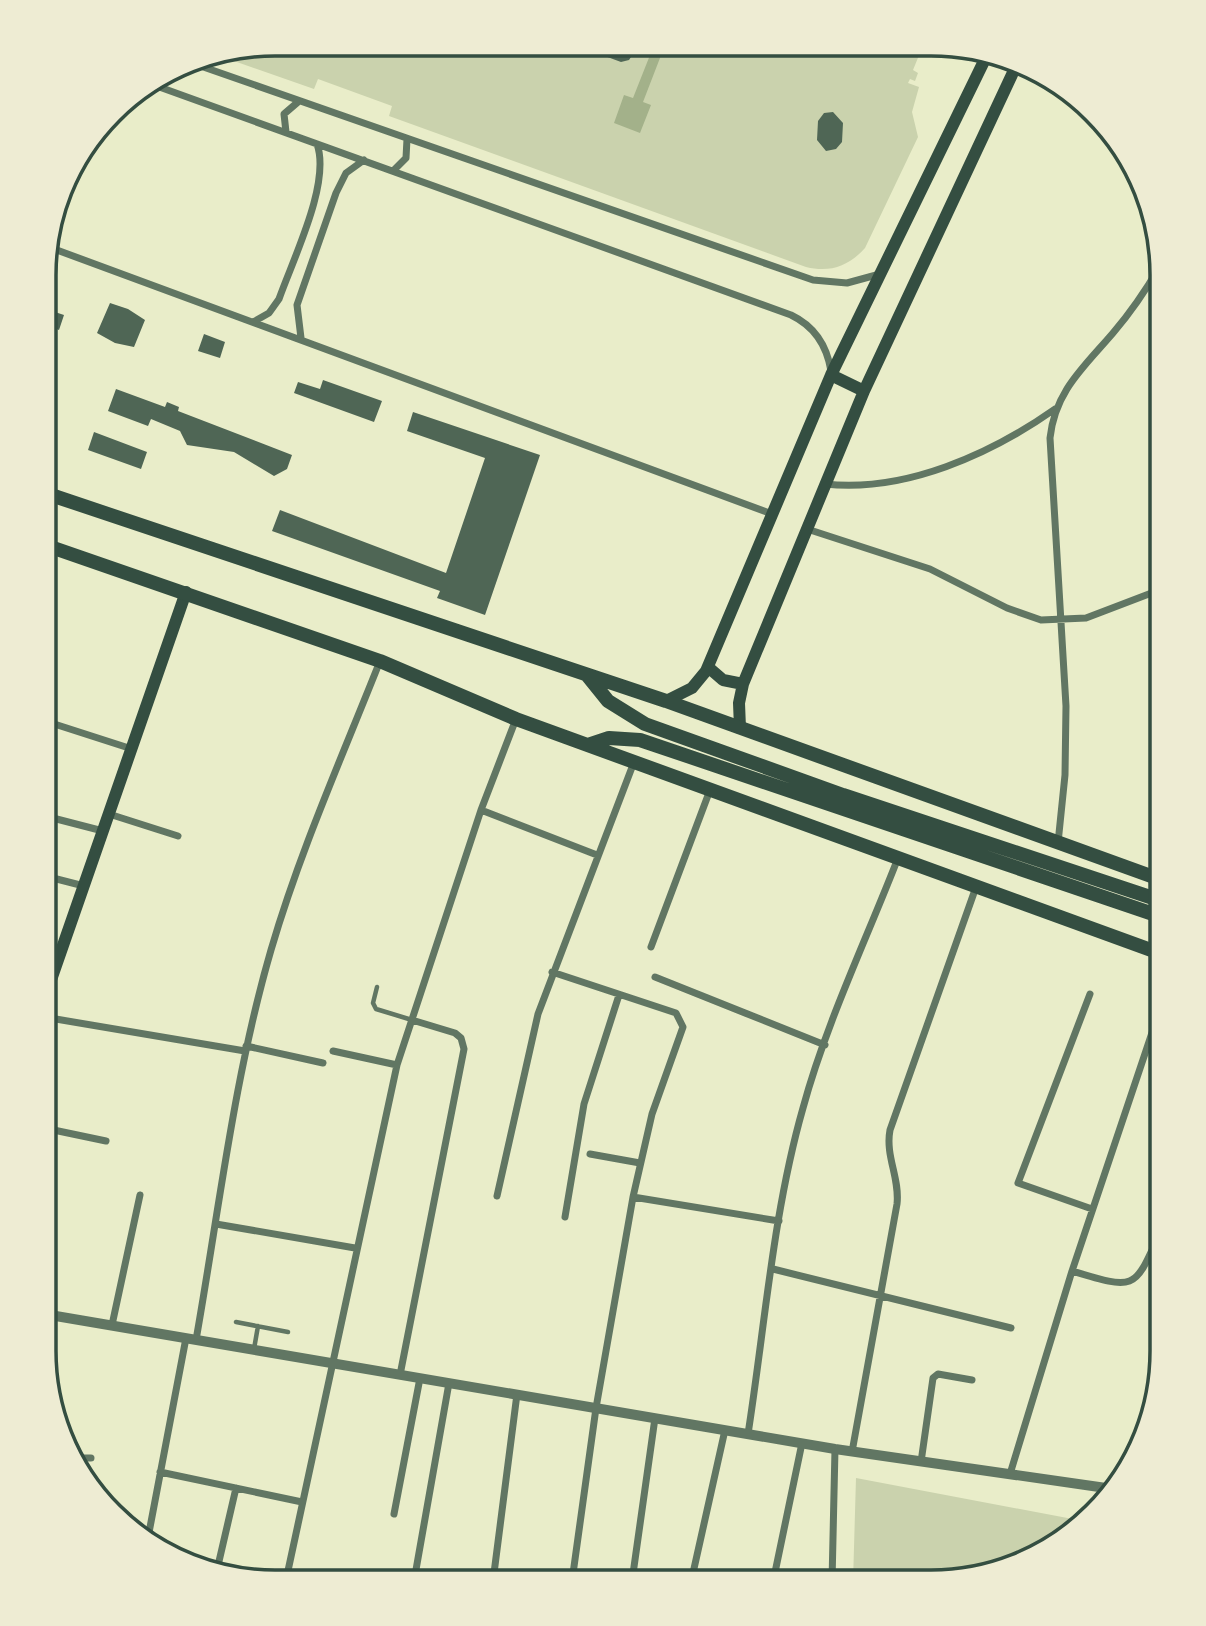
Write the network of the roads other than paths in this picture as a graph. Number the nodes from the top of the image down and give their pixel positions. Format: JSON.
{"nodes":[{"id":1,"x":983,"y":62,"type":"edge"},
{"id":2,"x":205,"y":68,"type":"edge"},
{"id":3,"x":1013,"y":72,"type":"edge"},
{"id":4,"x":161,"y":88,"type":"edge"},
{"id":5,"x":299,"y":102,"type":"junction"},
{"id":6,"x":286,"y":132,"type":"junction"},
{"id":7,"x":407,"y":139,"type":"junction"},
{"id":8,"x":317,"y":144,"type":"junction"},
{"id":9,"x":364,"y":160,"type":"junction"},
{"id":10,"x":394,"y":170,"type":"junction"},
{"id":11,"x":58,"y":250,"type":"edge"},
{"id":12,"x":880,"y":274,"type":"junction"},
{"id":13,"x":1150,"y":281,"type":"edge"},
{"id":14,"x":255,"y":321,"type":"junction"},
{"id":15,"x":302,"y":338,"type":"junction"},
{"id":16,"x":831,"y":375,"type":"junction"},
{"id":17,"x":864,"y":391,"type":"junction"},
{"id":18,"x":1055,"y":409,"type":"junction"},
{"id":19,"x":825,"y":484,"type":"junction"},
{"id":20,"x":56,"y":497,"type":"edge"},
{"id":21,"x":772,"y":514,"type":"junction"},
{"id":22,"x":807,"y":529,"type":"junction"},
{"id":23,"x":56,"y":549,"type":"edge"},
{"id":24,"x":186,"y":592,"type":"junction"},
{"id":25,"x":1150,"y":594,"type":"edge"},
{"id":26,"x":1059,"y":621,"type":"junction"},
{"id":27,"x":380,"y":662,"type":"junction"},
{"id":28,"x":708,"y":667,"type":"junction"},
{"id":29,"x":587,"y":675,"type":"junction"},
{"id":30,"x":743,"y":684,"type":"junction"},
{"id":31,"x":666,"y":701,"type":"junction"},
{"id":32,"x":516,"y":719,"type":"junction"},
{"id":33,"x":56,"y":725,"type":"edge"},
{"id":34,"x":740,"y":728,"type":"junction"},
{"id":35,"x":588,"y":745,"type":"junction"},
{"id":36,"x":132,"y":749,"type":"junction"},
{"id":37,"x":634,"y":762,"type":"junction"},
{"id":38,"x":710,"y":790,"type":"junction"},
{"id":39,"x":481,"y":810,"type":"junction"},
{"id":40,"x":109,"y":814,"type":"junction"},
{"id":41,"x":56,"y":819,"type":"edge"},
{"id":42,"x":103,"y":831,"type":"junction"},
{"id":43,"x":178,"y":836,"type":"dead end"},
{"id":44,"x":1058,"y":843,"type":"junction"},
{"id":45,"x":597,"y":855,"type":"junction"},
{"id":46,"x":898,"y":858,"type":"junction"},
{"id":47,"x":1150,"y":876,"type":"edge"},
{"id":48,"x":56,"y":879,"type":"edge"},
{"id":49,"x":84,"y":886,"type":"junction"},
{"id":50,"x":976,"y":886,"type":"junction"},
{"id":51,"x":1150,"y":897,"type":"edge"},
{"id":52,"x":1150,"y":914,"type":"edge"},
{"id":53,"x":651,"y":947,"type":"dead end"},
{"id":54,"x":1150,"y":950,"type":"edge"},
{"id":55,"x":56,"y":966,"type":"edge"},
{"id":56,"x":552,"y":972,"type":"junction"},
{"id":57,"x":655,"y":977,"type":"dead end"},
{"id":58,"x":377,"y":987,"type":"dead end"},
{"id":59,"x":1090,"y":994,"type":"dead end"},
{"id":60,"x":619,"y":995,"type":"junction"},
{"id":61,"x":56,"y":1019,"type":"edge"},
{"id":62,"x":412,"y":1020,"type":"junction"},
{"id":63,"x":1150,"y":1038,"type":"edge"},
{"id":64,"x":825,"y":1045,"type":"junction"},
{"id":65,"x":246,"y":1049,"type":"junction"},
{"id":66,"x":333,"y":1051,"type":"dead end"},
{"id":67,"x":323,"y":1063,"type":"dead end"},
{"id":68,"x":397,"y":1065,"type":"junction"},
{"id":69,"x":56,"y":1131,"type":"edge"},
{"id":70,"x":106,"y":1141,"type":"dead end"},
{"id":71,"x":590,"y":1154,"type":"dead end"},
{"id":72,"x":640,"y":1163,"type":"junction"},
{"id":73,"x":140,"y":1195,"type":"dead end"},
{"id":74,"x":497,"y":1196,"type":"dead end"},
{"id":75,"x":633,"y":1197,"type":"junction"},
{"id":76,"x":1092,"y":1209,"type":"junction"},
{"id":77,"x":565,"y":1217,"type":"dead end"},
{"id":78,"x":779,"y":1221,"type":"junction"},
{"id":79,"x":216,"y":1224,"type":"junction"},
{"id":80,"x":355,"y":1248,"type":"junction"},
{"id":81,"x":1150,"y":1254,"type":"edge"},
{"id":82,"x":773,"y":1269,"type":"junction"},
{"id":83,"x":1072,"y":1271,"type":"junction"},
{"id":84,"x":881,"y":1296,"type":"junction"},
{"id":85,"x":56,"y":1316,"type":"edge"},
{"id":86,"x":236,"y":1322,"type":"dead end"},
{"id":87,"x":112,"y":1325,"type":"junction"},
{"id":88,"x":258,"y":1326,"type":"junction"},
{"id":89,"x":1011,"y":1328,"type":"dead end"},
{"id":90,"x":288,"y":1332,"type":"dead end"},
{"id":91,"x":191,"y":1339,"type":"junction"},
{"id":92,"x":254,"y":1350,"type":"junction"},
{"id":93,"x":332,"y":1363,"type":"junction"},
{"id":94,"x":401,"y":1375,"type":"junction"},
{"id":95,"x":420,"y":1378,"type":"junction"},
{"id":96,"x":972,"y":1380,"type":"dead end"},
{"id":97,"x":449,"y":1383,"type":"junction"},
{"id":98,"x":517,"y":1394,"type":"junction"},
{"id":99,"x":596,"y":1408,"type":"junction"},
{"id":100,"x":655,"y":1418,"type":"junction"},
{"id":101,"x":725,"y":1430,"type":"junction"},
{"id":102,"x":748,"y":1434,"type":"junction"},
{"id":103,"x":802,"y":1443,"type":"junction"},
{"id":104,"x":835,"y":1449,"type":"junction"},
{"id":105,"x":852,"y":1452,"type":"junction"},
{"id":106,"x":84,"y":1458,"type":"edge"},
{"id":107,"x":91,"y":1458,"type":"dead end"},
{"id":108,"x":921,"y":1462,"type":"junction"},
{"id":109,"x":160,"y":1472,"type":"junction"},
{"id":110,"x":1010,"y":1474,"type":"junction"},
{"id":111,"x":1102,"y":1487,"type":"edge"},
{"id":112,"x":236,"y":1488,"type":"junction"},
{"id":113,"x":303,"y":1502,"type":"junction"},
{"id":114,"x":394,"y":1514,"type":"dead end"},
{"id":115,"x":149,"y":1530,"type":"edge"},
{"id":116,"x":219,"y":1563,"type":"edge"},
{"id":117,"x":287,"y":1570,"type":"edge"},
{"id":118,"x":416,"y":1570,"type":"edge"},
{"id":119,"x":494,"y":1570,"type":"edge"},
{"id":120,"x":574,"y":1570,"type":"edge"},
{"id":121,"x":634,"y":1570,"type":"edge"},
{"id":122,"x":694,"y":1570,"type":"edge"},
{"id":123,"x":776,"y":1570,"type":"edge"},
{"id":124,"x":832,"y":1570,"type":"edge"}],
"edges":[{"from":1,"to":12,"type":"main road"},
{"from":2,"to":5,"type":"street"},
{"from":3,"to":17,"type":"main road"},
{"from":4,"to":6,"type":"street"},
{"from":5,"to":6,"type":"street"},
{"from":5,"to":7,"type":"street"},
{"from":6,"to":8,"type":"street"},
{"from":7,"to":10,"type":"street"},
{"from":7,"to":12,"type":"street"},
{"from":8,"to":9,"type":"street"},
{"from":8,"to":14,"type":"street"},
{"from":9,"to":10,"type":"street"},
{"from":9,"to":15,"type":"street"},
{"from":10,"to":16,"type":"street"},
{"from":11,"to":14,"type":"street"},
{"from":12,"to":16,"type":"main road"},
{"from":13,"to":18,"type":"street"},
{"from":14,"to":15,"type":"street"},
{"from":15,"to":21,"type":"street"},
{"from":16,"to":17,"type":"main road"},
{"from":16,"to":21,"type":"main road"},
{"from":17,"to":19,"type":"main road"},
{"from":18,"to":19,"type":"street"},
{"from":18,"to":26,"type":"street"},
{"from":19,"to":22,"type":"main road"},
{"from":20,"to":29,"type":"main road"},
{"from":21,"to":28,"type":"main road"},
{"from":22,"to":26,"type":"street"},
{"from":22,"to":30,"type":"main road"},
{"from":23,"to":24,"type":"main road"},
{"from":24,"to":27,"type":"main road"},
{"from":24,"to":36,"type":"main road"},
{"from":25,"to":26,"type":"street"},
{"from":26,"to":44,"type":"street"},
{"from":27,"to":32,"type":"main road"},
{"from":27,"to":65,"type":"street"},
{"from":28,"to":30,"type":"main road"},
{"from":28,"to":31,"type":"main road"},
{"from":29,"to":31,"type":"main road"},
{"from":29,"to":51,"type":"main road"},
{"from":30,"to":34,"type":"main road"},
{"from":31,"to":34,"type":"main road"},
{"from":32,"to":35,"type":"main road"},
{"from":32,"to":39,"type":"street"},
{"from":33,"to":36,"type":"street"},
{"from":34,"to":44,"type":"main road"},
{"from":35,"to":37,"type":"main road"},
{"from":35,"to":52,"type":"main road"},
{"from":36,"to":40,"type":"main road"},
{"from":37,"to":38,"type":"main road"},
{"from":37,"to":45,"type":"street"},
{"from":38,"to":46,"type":"main road"},
{"from":38,"to":53,"type":"street"},
{"from":39,"to":45,"type":"street"},
{"from":39,"to":62,"type":"street"},
{"from":40,"to":42,"type":"main road"},
{"from":40,"to":43,"type":"street"},
{"from":41,"to":42,"type":"street"},
{"from":42,"to":49,"type":"main road"},
{"from":44,"to":47,"type":"main road"},
{"from":45,"to":56,"type":"street"},
{"from":46,"to":50,"type":"main road"},
{"from":46,"to":64,"type":"street"},
{"from":48,"to":49,"type":"street"},
{"from":49,"to":55,"type":"main road"},
{"from":50,"to":54,"type":"main road"},
{"from":50,"to":84,"type":"street"},
{"from":56,"to":60,"type":"street"},
{"from":56,"to":74,"type":"street"},
{"from":57,"to":64,"type":"street"},
{"from":58,"to":62,"type":"lane"},
{"from":59,"to":76,"type":"street"},
{"from":60,"to":72,"type":"street"},
{"from":60,"to":77,"type":"street"},
{"from":61,"to":65,"type":"street"},
{"from":62,"to":68,"type":"street"},
{"from":62,"to":94,"type":"street"},
{"from":63,"to":76,"type":"street"},
{"from":64,"to":78,"type":"street"},
{"from":65,"to":67,"type":"street"},
{"from":65,"to":79,"type":"street"},
{"from":66,"to":68,"type":"street"},
{"from":68,"to":80,"type":"street"},
{"from":69,"to":70,"type":"street"},
{"from":71,"to":72,"type":"street"},
{"from":72,"to":75,"type":"street"},
{"from":73,"to":87,"type":"street"},
{"from":75,"to":78,"type":"street"},
{"from":75,"to":99,"type":"street"},
{"from":76,"to":83,"type":"street"},
{"from":78,"to":82,"type":"street"},
{"from":79,"to":80,"type":"street"},
{"from":79,"to":91,"type":"street"},
{"from":80,"to":93,"type":"street"},
{"from":81,"to":83,"type":"street"},
{"from":82,"to":84,"type":"street"},
{"from":82,"to":102,"type":"street"},
{"from":83,"to":110,"type":"street"},
{"from":84,"to":89,"type":"street"},
{"from":84,"to":105,"type":"street"},
{"from":85,"to":87,"type":"street"},
{"from":86,"to":88,"type":"lane"},
{"from":87,"to":91,"type":"street"},
{"from":88,"to":90,"type":"lane"},
{"from":88,"to":92,"type":"lane"},
{"from":91,"to":92,"type":"street"},
{"from":91,"to":109,"type":"street"},
{"from":92,"to":93,"type":"street"},
{"from":93,"to":94,"type":"street"},
{"from":93,"to":113,"type":"street"},
{"from":94,"to":95,"type":"street"},
{"from":95,"to":97,"type":"street"},
{"from":95,"to":114,"type":"street"},
{"from":96,"to":108,"type":"street"},
{"from":97,"to":98,"type":"street"},
{"from":97,"to":118,"type":"street"},
{"from":98,"to":99,"type":"street"},
{"from":98,"to":119,"type":"street"},
{"from":99,"to":100,"type":"street"},
{"from":99,"to":120,"type":"street"},
{"from":100,"to":101,"type":"street"},
{"from":100,"to":121,"type":"street"},
{"from":101,"to":102,"type":"street"},
{"from":101,"to":122,"type":"street"},
{"from":102,"to":103,"type":"street"},
{"from":103,"to":104,"type":"street"},
{"from":103,"to":123,"type":"street"},
{"from":104,"to":105,"type":"street"},
{"from":104,"to":124,"type":"street"},
{"from":105,"to":108,"type":"street"},
{"from":106,"to":107,"type":"street"},
{"from":108,"to":110,"type":"street"},
{"from":109,"to":112,"type":"street"},
{"from":109,"to":115,"type":"street"},
{"from":110,"to":111,"type":"street"},
{"from":112,"to":113,"type":"street"},
{"from":112,"to":116,"type":"street"},
{"from":113,"to":117,"type":"street"}]}
